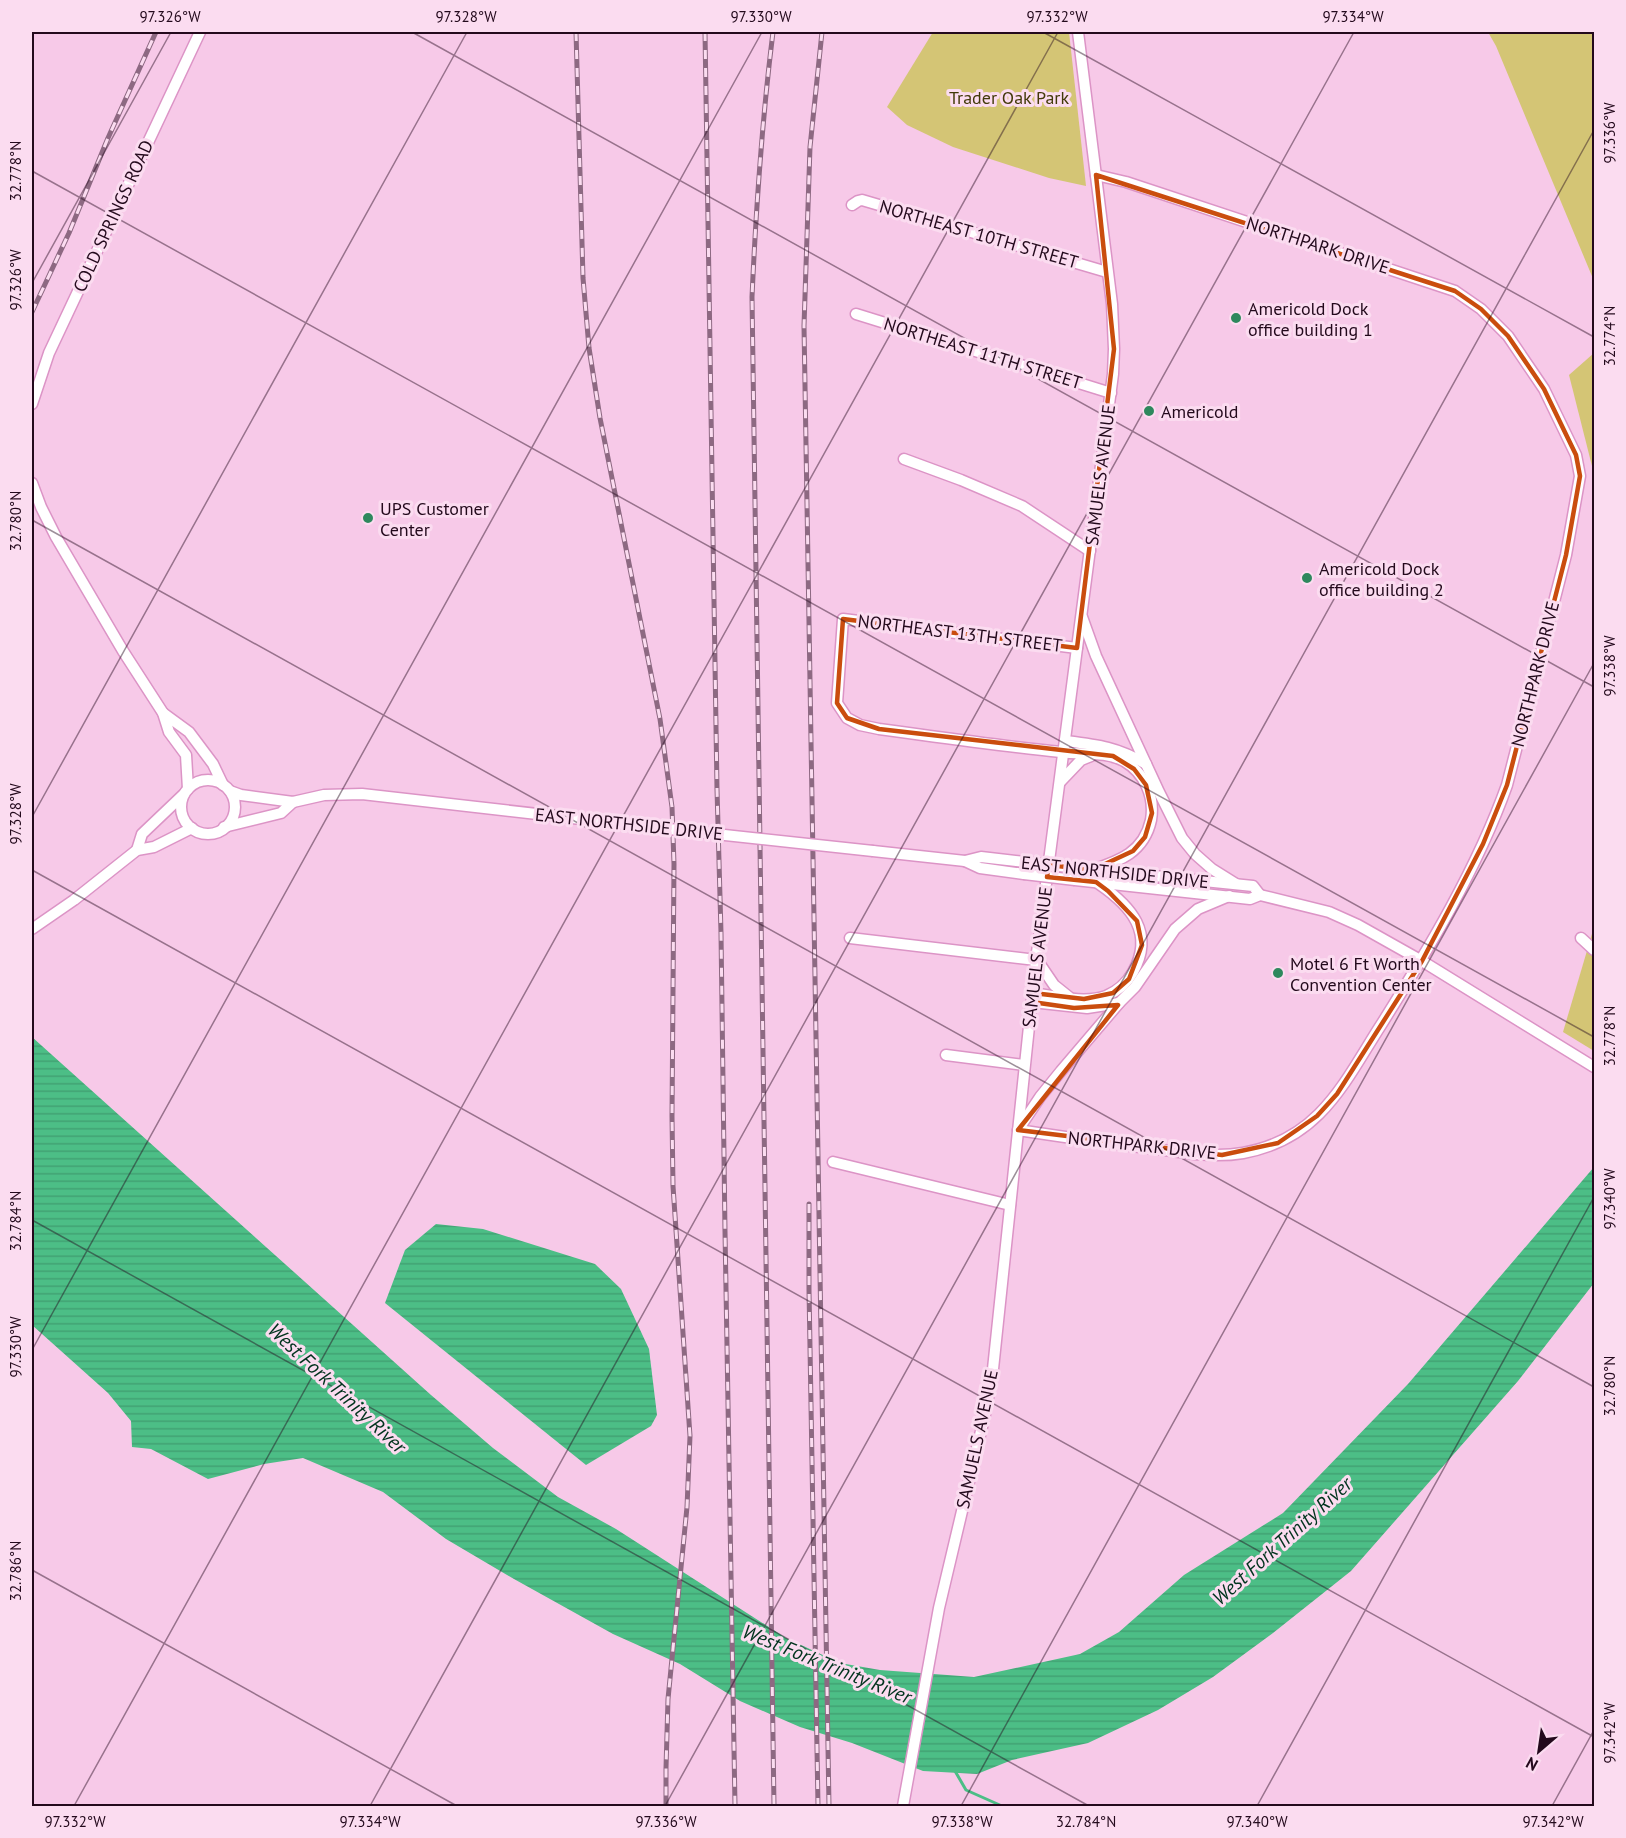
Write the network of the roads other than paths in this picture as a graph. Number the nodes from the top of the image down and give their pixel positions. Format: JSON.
{"nodes":[{"id":1,"x":200,"y":32,"type":"edge"},
{"id":2,"x":1078,"y":32,"type":"edge"},
{"id":3,"x":1096,"y":175,"type":"junction"},
{"id":4,"x":852,"y":205,"type":"dead end"},
{"id":5,"x":1107,"y":272,"type":"junction"},
{"id":6,"x":856,"y":314,"type":"dead end"},
{"id":7,"x":1111,"y":393,"type":"junction"},
{"id":8,"x":32,"y":404,"type":"edge"},
{"id":9,"x":904,"y":459,"type":"dead end"},
{"id":10,"x":32,"y":483,"type":"edge"},
{"id":11,"x":1090,"y":551,"type":"junction"},
{"id":12,"x":1082,"y":615,"type":"junction"},
{"id":13,"x":1077,"y":648,"type":"junction"},
{"id":14,"x":163,"y":713,"type":"junction"},
{"id":15,"x":1065,"y":741,"type":"junction"},
{"id":16,"x":1064,"y":753,"type":"junction"},
{"id":17,"x":1095,"y":754,"type":"junction"},
{"id":18,"x":1146,"y":764,"type":"junction"},
{"id":19,"x":1060,"y":782,"type":"junction"},
{"id":20,"x":226,"y":788,"type":"junction"},
{"id":21,"x":186,"y":791,"type":"junction"},
{"id":22,"x":293,"y":802,"type":"junction"},
{"id":23,"x":224,"y":827,"type":"junction"},
{"id":24,"x":192,"y":828,"type":"junction"},
{"id":25,"x":137,"y":850,"type":"junction"},
{"id":26,"x":965,"y":861,"type":"junction"},
{"id":27,"x":1092,"y":870,"type":"junction"},
{"id":28,"x":1096,"y":882,"type":"junction"},
{"id":29,"x":1236,"y":884,"type":"junction"},
{"id":30,"x":1260,"y":895,"type":"junction"},
{"id":31,"x":1229,"y":896,"type":"junction"},
{"id":32,"x":32,"y":929,"type":"edge"},
{"id":33,"x":850,"y":938,"type":"dead end"},
{"id":34,"x":1581,"y":938,"type":"dead end"},
{"id":35,"x":1594,"y":950,"type":"edge"},
{"id":36,"x":1036,"y":960,"type":"junction"},
{"id":37,"x":1422,"y":961,"type":"junction"},
{"id":38,"x":1069,"y":997,"type":"junction"},
{"id":39,"x":1032,"y":998,"type":"junction"},
{"id":40,"x":1119,"y":1003,"type":"junction"},
{"id":41,"x":946,"y":1055,"type":"dead end"},
{"id":42,"x":1024,"y":1065,"type":"junction"},
{"id":43,"x":1591,"y":1065,"type":"edge"},
{"id":44,"x":1018,"y":1130,"type":"junction"},
{"id":45,"x":833,"y":1162,"type":"dead end"},
{"id":46,"x":1010,"y":1205,"type":"junction"},
{"id":47,"x":904,"y":1802,"type":"edge"}],
"edges":[{"from":1,"to":8,"type":"street","name":"COLD SPRINGS ROAD"},
{"from":2,"to":3,"type":"street","name":"SAMUELS AVENUE"},
{"from":3,"to":5,"type":"street","name":"SAMUELS AVENUE"},
{"from":3,"to":37,"type":"street","name":"NORTHPARK DRIVE"},
{"from":4,"to":5,"type":"street","name":"NORTHEAST 10TH STREET"},
{"from":5,"to":7,"type":"street","name":"SAMUELS AVENUE"},
{"from":6,"to":7,"type":"street","name":"NORTHEAST 11TH STREET"},
{"from":7,"to":11,"type":"street","name":"SAMUELS AVENUE"},
{"from":9,"to":11,"type":"street"},
{"from":10,"to":14,"type":"street"},
{"from":11,"to":12,"type":"street","name":"SAMUELS AVENUE"},
{"from":12,"to":13,"type":"street","name":"SAMUELS AVENUE"},
{"from":12,"to":18,"type":"street"},
{"from":13,"to":15,"type":"street","name":"SAMUELS AVENUE"},
{"from":13,"to":16,"type":"street","name":"NORTHEAST 13TH STREET"},
{"from":14,"to":20,"type":"street"},
{"from":14,"to":21,"type":"street"},
{"from":15,"to":16,"type":"street","name":"SAMUELS AVENUE"},
{"from":15,"to":18,"type":"street"},
{"from":16,"to":17,"type":"street"},
{"from":16,"to":19,"type":"street","name":"SAMUELS AVENUE"},
{"from":17,"to":19,"type":"street"},
{"from":17,"to":27,"type":"street"},
{"from":18,"to":29,"type":"street"},
{"from":19,"to":36,"type":"street","name":"SAMUELS AVENUE"},
{"from":20,"to":21,"type":"street"},
{"from":20,"to":22,"type":"street","name":"EAST NORTHSIDE DRIVE"},
{"from":20,"to":23,"type":"street"},
{"from":21,"to":24,"type":"street"},
{"from":21,"to":25,"type":"street"},
{"from":22,"to":23,"type":"street","name":"EAST NORTHSIDE DRIVE"},
{"from":22,"to":26,"type":"street","name":"EAST NORTHSIDE DRIVE","bridge":true},
{"from":23,"to":24,"type":"street"},
{"from":24,"to":25,"type":"street"},
{"from":25,"to":32,"type":"street"},
{"from":26,"to":27,"type":"street","name":"EAST NORTHSIDE DRIVE","bridge":true},
{"from":26,"to":28,"type":"street","name":"EAST NORTHSIDE DRIVE","bridge":true},
{"from":27,"to":29,"type":"street","name":"EAST NORTHSIDE DRIVE"},
{"from":28,"to":31,"type":"street","name":"EAST NORTHSIDE DRIVE"},
{"from":28,"to":38,"type":"street"},
{"from":29,"to":30,"type":"street","name":"EAST NORTHSIDE DRIVE"},
{"from":30,"to":31,"type":"street","name":"EAST NORTHSIDE DRIVE"},
{"from":30,"to":37,"type":"street","name":"EAST NORTHSIDE DRIVE"},
{"from":31,"to":40,"type":"street"},
{"from":33,"to":36,"type":"street"},
{"from":34,"to":35,"type":"street"},
{"from":36,"to":38,"type":"street"},
{"from":36,"to":39,"type":"street","name":"SAMUELS AVENUE"},
{"from":37,"to":43,"type":"street","name":"EAST NORTHSIDE DRIVE"},
{"from":37,"to":44,"type":"street","name":"NORTHPARK DRIVE"},
{"from":38,"to":39,"type":"street"},
{"from":39,"to":40,"type":"street"},
{"from":39,"to":42,"type":"street","name":"SAMUELS AVENUE"},
{"from":40,"to":44,"type":"street"},
{"from":41,"to":42,"type":"street"},
{"from":42,"to":44,"type":"street","name":"SAMUELS AVENUE"},
{"from":44,"to":46,"type":"street","name":"SAMUELS AVENUE"},
{"from":45,"to":46,"type":"street"},
{"from":46,"to":47,"type":"street","name":"SAMUELS AVENUE"}]}
